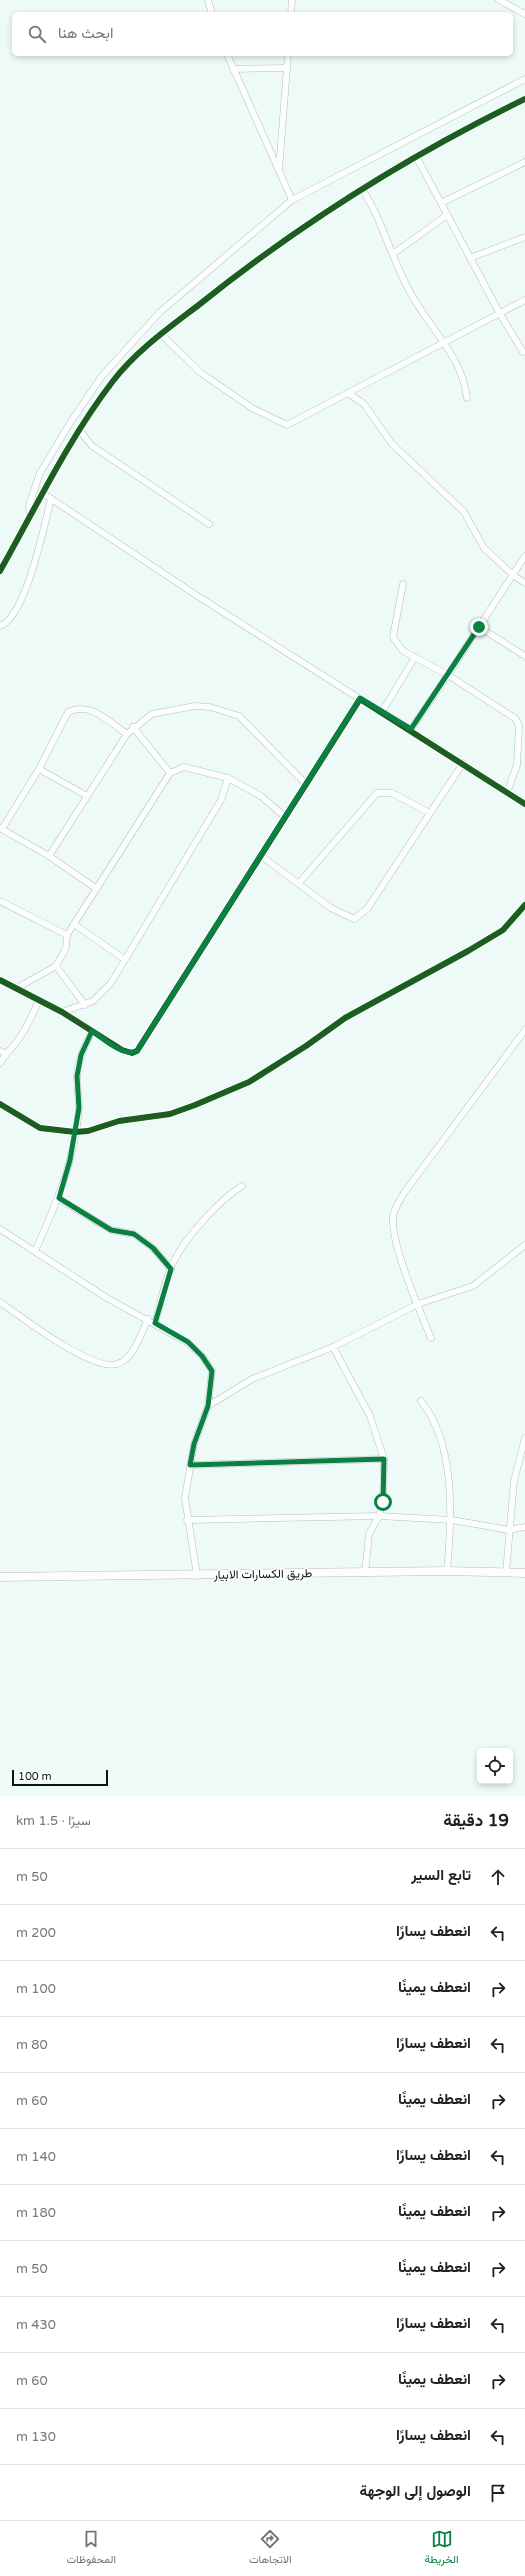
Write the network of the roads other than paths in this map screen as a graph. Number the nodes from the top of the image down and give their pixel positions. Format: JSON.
{"nodes":[{"id":1,"x":208,"y":0,"type":"edge"},
{"id":2,"x":292,"y":0,"type":"edge"},
{"id":3,"x":499,"y":0,"type":"edge"},
{"id":4,"x":211,"y":12,"type":"edge"},
{"id":5,"x":291,"y":12,"type":"edge"},
{"id":6,"x":525,"y":14,"type":"edge"},
{"id":7,"x":228,"y":56,"type":"edge"},
{"id":8,"x":288,"y":56,"type":"edge"},
{"id":9,"x":287,"y":68,"type":"junction"},
{"id":10,"x":233,"y":69,"type":"junction"},
{"id":11,"x":525,"y":79,"type":"edge"},
{"id":12,"x":525,"y":99,"type":"edge"},
{"id":13,"x":417,"y":158,"type":"junction"},
{"id":14,"x":524,"y":164,"type":"edge"},
{"id":15,"x":278,"y":171,"type":"junction"},
{"id":16,"x":362,"y":189,"type":"junction"},
{"id":17,"x":292,"y":200,"type":"junction"},
{"id":18,"x":441,"y":203,"type":"junction"},
{"id":19,"x":447,"y":214,"type":"junction"},
{"id":20,"x":525,"y":237,"type":"edge"},
{"id":21,"x":393,"y":254,"type":"junction"},
{"id":22,"x":470,"y":258,"type":"junction"},
{"id":23,"x":525,"y":300,"type":"edge"},
{"id":24,"x":500,"y":314,"type":"junction"},
{"id":25,"x":161,"y":334,"type":"junction"},
{"id":26,"x":445,"y":342,"type":"junction"},
{"id":27,"x":523,"y":352,"type":"dead end"},
{"id":28,"x":348,"y":393,"type":"junction"},
{"id":29,"x":467,"y":398,"type":"dead end"},
{"id":30,"x":80,"y":431,"type":"junction"},
{"id":31,"x":44,"y":494,"type":"junction"},
{"id":32,"x":51,"y":499,"type":"junction"},
{"id":33,"x":30,"y":518,"type":"junction"},
{"id":34,"x":209,"y":524,"type":"dead end"},
{"id":35,"x":525,"y":556,"type":"edge"},
{"id":36,"x":0,"y":571,"type":"edge"},
{"id":37,"x":512,"y":575,"type":"junction"},
{"id":38,"x":525,"y":583,"type":"edge"},
{"id":39,"x":403,"y":584,"type":"dead end"},
{"id":40,"x":0,"y":626,"type":"edge"},
{"id":41,"x":479,"y":627,"type":"junction"},
{"id":42,"x":525,"y":656,"type":"edge"},
{"id":43,"x":415,"y":657,"type":"junction"},
{"id":44,"x":448,"y":675,"type":"junction"},
{"id":45,"x":360,"y":698,"type":"junction"},
{"id":46,"x":382,"y":712,"type":"junction"},
{"id":47,"x":133,"y":727,"type":"junction"},
{"id":48,"x":411,"y":729,"type":"junction"},
{"id":49,"x":127,"y":734,"type":"junction"},
{"id":50,"x":463,"y":763,"type":"junction"},
{"id":51,"x":39,"y":769,"type":"junction"},
{"id":52,"x":170,"y":773,"type":"junction"},
{"id":53,"x":228,"y":778,"type":"junction"},
{"id":54,"x":305,"y":783,"type":"junction"},
{"id":55,"x":507,"y":793,"type":"junction"},
{"id":56,"x":87,"y":796,"type":"junction"},
{"id":57,"x":525,"y":804,"type":"edge"},
{"id":58,"x":430,"y":813,"type":"junction"},
{"id":59,"x":284,"y":816,"type":"junction"},
{"id":60,"x":1,"y":828,"type":"edge"},
{"id":61,"x":260,"y":855,"type":"junction"},
{"id":62,"x":49,"y":856,"type":"junction"},
{"id":63,"x":299,"y":883,"type":"junction"},
{"id":64,"x":97,"y":889,"type":"junction"},
{"id":65,"x":0,"y":901,"type":"edge"},
{"id":66,"x":525,"y":905,"type":"edge"},
{"id":67,"x":74,"y":924,"type":"junction"},
{"id":68,"x":68,"y":935,"type":"junction"},
{"id":69,"x":124,"y":959,"type":"junction"},
{"id":70,"x":56,"y":966,"type":"junction"},
{"id":71,"x":0,"y":980,"type":"edge"},
{"id":72,"x":17,"y":988,"type":"junction"},
{"id":73,"x":40,"y":1000,"type":"junction"},
{"id":74,"x":85,"y":1005,"type":"junction"},
{"id":75,"x":62,"y":1012,"type":"junction"},
{"id":76,"x":525,"y":1030,"type":"edge"},
{"id":77,"x":92,"y":1031,"type":"junction"},
{"id":78,"x":0,"y":1051,"type":"edge"},
{"id":79,"x":6,"y":1054,"type":"junction"},
{"id":80,"x":0,"y":1063,"type":"edge"},
{"id":81,"x":0,"y":1104,"type":"edge"},
{"id":82,"x":74,"y":1132,"type":"junction"},
{"id":83,"x":242,"y":1186,"type":"dead end"},
{"id":84,"x":59,"y":1198,"type":"junction"},
{"id":85,"x":0,"y":1228,"type":"edge"},
{"id":86,"x":525,"y":1245,"type":"edge"},
{"id":87,"x":35,"y":1251,"type":"junction"},
{"id":88,"x":171,"y":1269,"type":"junction"},
{"id":89,"x":0,"y":1302,"type":"edge"},
{"id":90,"x":418,"y":1304,"type":"junction"},
{"id":91,"x":148,"y":1319,"type":"junction"},
{"id":92,"x":155,"y":1323,"type":"junction"},
{"id":93,"x":431,"y":1338,"type":"dead end"},
{"id":94,"x":333,"y":1348,"type":"junction"},
{"id":95,"x":421,"y":1401,"type":"dead end"},
{"id":96,"x":208,"y":1406,"type":"junction"},
{"id":97,"x":525,"y":1438,"type":"edge"},
{"id":98,"x":384,"y":1459,"type":"junction"},
{"id":99,"x":190,"y":1465,"type":"junction"},
{"id":100,"x":380,"y":1516,"type":"junction"},
{"id":101,"x":187,"y":1520,"type":"junction"},
{"id":102,"x":452,"y":1520,"type":"junction"},
{"id":103,"x":525,"y":1527,"type":"edge"},
{"id":104,"x":509,"y":1530,"type":"junction"},
{"id":105,"x":447,"y":1571,"type":"junction"},
{"id":106,"x":365,"y":1573,"type":"junction"},
{"id":107,"x":506,"y":1573,"type":"junction"},
{"id":108,"x":525,"y":1573,"type":"edge"},
{"id":109,"x":197,"y":1576,"type":"junction"},
{"id":110,"x":0,"y":1577,"type":"edge"}],
"edges":[{"from":1,"to":4,"type":"street"},
{"from":2,"to":5,"type":"street"},
{"from":3,"to":6,"type":"street"},
{"from":7,"to":10,"type":"street"},
{"from":8,"to":9,"type":"street"},
{"from":9,"to":10,"type":"street"},
{"from":9,"to":15,"type":"street"},
{"from":10,"to":15,"type":"street"},
{"from":11,"to":17,"type":"street"},
{"from":12,"to":13,"type":"street"},
{"from":13,"to":16,"type":"street"},
{"from":13,"to":18,"type":"street"},
{"from":14,"to":18,"type":"street"},
{"from":15,"to":17,"type":"street"},
{"from":16,"to":21,"type":"street"},
{"from":16,"to":25,"type":"street"},
{"from":17,"to":33,"type":"street"},
{"from":18,"to":19,"type":"street"},
{"from":19,"to":21,"type":"street"},
{"from":19,"to":22,"type":"street"},
{"from":20,"to":22,"type":"street"},
{"from":21,"to":26,"type":"street"},
{"from":22,"to":24,"type":"street"},
{"from":23,"to":24,"type":"street"},
{"from":24,"to":26,"type":"street"},
{"from":24,"to":27,"type":"street"},
{"from":25,"to":28,"type":"street"},
{"from":25,"to":30,"type":"street"},
{"from":26,"to":28,"type":"street"},
{"from":26,"to":29,"type":"street"},
{"from":28,"to":37,"type":"street"},
{"from":30,"to":31,"type":"street"},
{"from":30,"to":34,"type":"street"},
{"from":31,"to":32,"type":"street"},
{"from":31,"to":33,"type":"street"},
{"from":32,"to":40,"type":"street"},
{"from":32,"to":45,"type":"street"},
{"from":33,"to":36,"type":"street"},
{"from":35,"to":37,"type":"street"},
{"from":37,"to":38,"type":"street"},
{"from":37,"to":41,"type":"street"},
{"from":39,"to":43,"type":"street"},
{"from":41,"to":42,"type":"street"},
{"from":41,"to":44,"type":"street"},
{"from":43,"to":44,"type":"street"},
{"from":43,"to":46,"type":"street"},
{"from":44,"to":48,"type":"street"},
{"from":44,"to":55,"type":"street"},
{"from":45,"to":46,"type":"street"},
{"from":45,"to":54,"type":"street"},
{"from":46,"to":48,"type":"street"},
{"from":47,"to":49,"type":"street"},
{"from":47,"to":52,"type":"street"},
{"from":47,"to":54,"type":"street"},
{"from":48,"to":50,"type":"street"},
{"from":49,"to":51,"type":"street"},
{"from":49,"to":56,"type":"street"},
{"from":50,"to":55,"type":"street"},
{"from":50,"to":58,"type":"street"},
{"from":51,"to":56,"type":"street"},
{"from":51,"to":60,"type":"street"},
{"from":52,"to":53,"type":"street"},
{"from":52,"to":64,"type":"street"},
{"from":53,"to":59,"type":"street"},
{"from":53,"to":69,"type":"street"},
{"from":54,"to":59,"type":"street"},
{"from":55,"to":57,"type":"street"},
{"from":56,"to":62,"type":"street"},
{"from":58,"to":63,"type":"street"},
{"from":58,"to":63,"type":"street"},
{"from":59,"to":61,"type":"street"},
{"from":60,"to":62,"type":"street"},
{"from":61,"to":63,"type":"street"},
{"from":61,"to":77,"type":"street"},
{"from":62,"to":64,"type":"street"},
{"from":64,"to":67,"type":"street"},
{"from":65,"to":68,"type":"street"},
{"from":66,"to":82,"type":"street"},
{"from":67,"to":68,"type":"street"},
{"from":67,"to":69,"type":"street"},
{"from":68,"to":70,"type":"street"},
{"from":69,"to":74,"type":"street"},
{"from":70,"to":72,"type":"street"},
{"from":70,"to":74,"type":"street"},
{"from":71,"to":72,"type":"street"},
{"from":72,"to":73,"type":"street"},
{"from":73,"to":75,"type":"street"},
{"from":73,"to":79,"type":"street"},
{"from":74,"to":75,"type":"street"},
{"from":75,"to":77,"type":"street"},
{"from":76,"to":90,"type":"street"},
{"from":77,"to":82,"type":"street"},
{"from":78,"to":79,"type":"street"},
{"from":79,"to":80,"type":"street"},
{"from":81,"to":82,"type":"street"},
{"from":82,"to":84,"type":"street"},
{"from":83,"to":88,"type":"street"},
{"from":84,"to":87,"type":"street"},
{"from":84,"to":88,"type":"street"},
{"from":85,"to":87,"type":"street"},
{"from":86,"to":90,"type":"street"},
{"from":87,"to":91,"type":"street"},
{"from":88,"to":92,"type":"street"},
{"from":89,"to":91,"type":"street"},
{"from":90,"to":93,"type":"street"},
{"from":90,"to":94,"type":"street"},
{"from":91,"to":92,"type":"street"},
{"from":92,"to":96,"type":"street"},
{"from":94,"to":96,"type":"street"},
{"from":94,"to":98,"type":"street"},
{"from":95,"to":102,"type":"street"},
{"from":96,"to":99,"type":"street"},
{"from":97,"to":104,"type":"street"},
{"from":98,"to":99,"type":"street"},
{"from":98,"to":100,"type":"street"},
{"from":99,"to":101,"type":"street"},
{"from":100,"to":101,"type":"street"},
{"from":100,"to":102,"type":"street"},
{"from":100,"to":106,"type":"street"},
{"from":101,"to":109,"type":"street"},
{"from":102,"to":104,"type":"street"},
{"from":102,"to":105,"type":"street"},
{"from":103,"to":104,"type":"street"},
{"from":104,"to":107,"type":"street"},
{"from":105,"to":106,"type":"street","name":"طريق الكسارات الابيار"},
{"from":105,"to":107,"type":"street","name":"طريق الكسارات الابيار"},
{"from":106,"to":109,"type":"street","name":"طريق الكسارات الابيار"},
{"from":107,"to":108,"type":"street","name":"طريق الكسارات الابيار"},
{"from":109,"to":110,"type":"street","name":"طريق الكسارات الابيار"}]}
